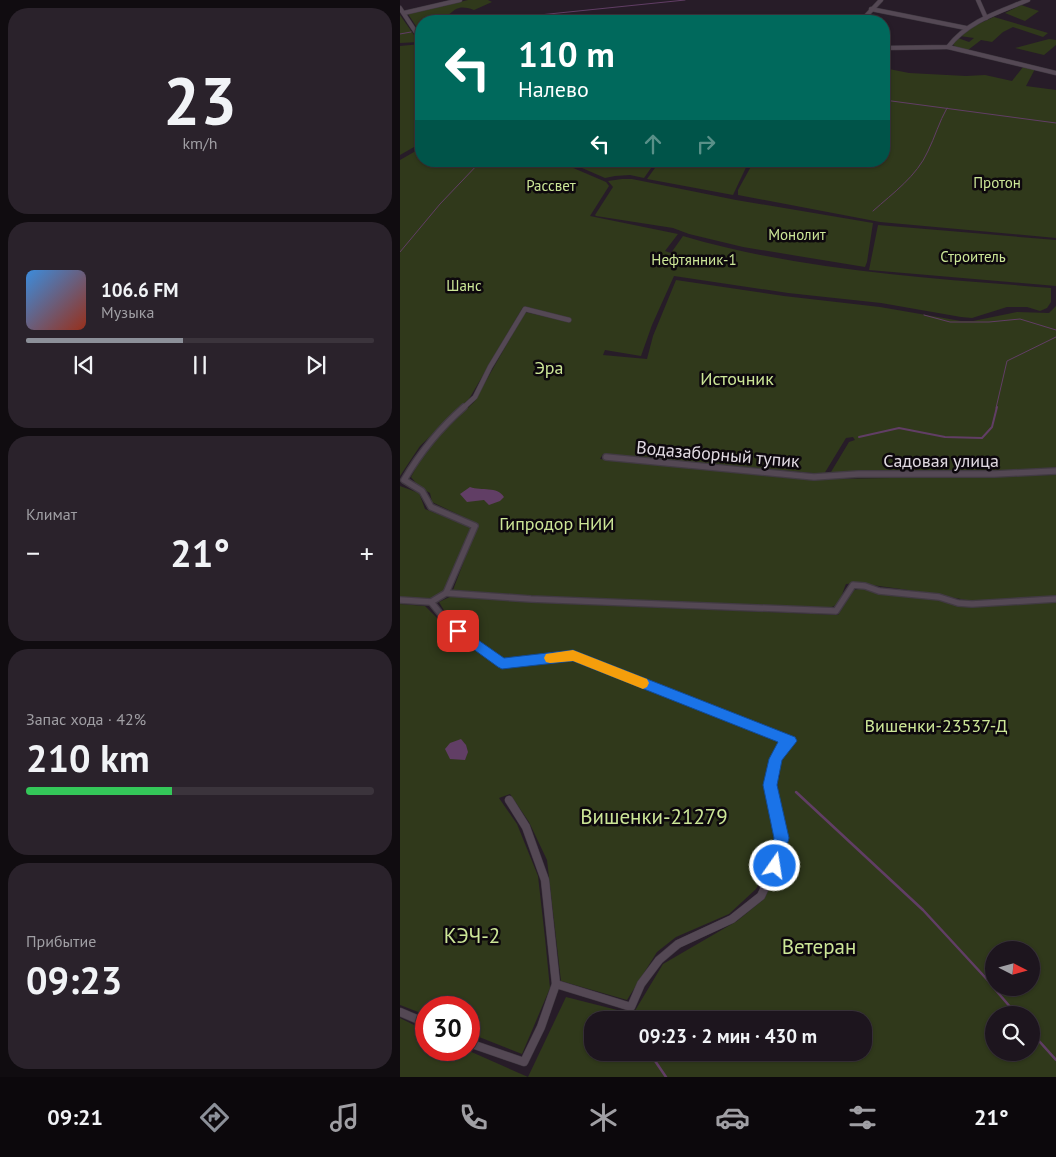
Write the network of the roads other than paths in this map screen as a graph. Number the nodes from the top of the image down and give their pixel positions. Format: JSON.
{"nodes":[{"id":1,"x":460,"y":0,"type":"edge"},
{"id":2,"x":881,"y":0,"type":"edge"},
{"id":3,"x":978,"y":0,"type":"edge"},
{"id":4,"x":1028,"y":0,"type":"edge"},
{"id":5,"x":400,"y":8,"type":"edge"},
{"id":6,"x":871,"y":9,"type":"junction"},
{"id":7,"x":404,"y":13,"type":"junction"},
{"id":8,"x":866,"y":15,"type":"edge"},
{"id":9,"x":986,"y":18,"type":"junction"},
{"id":10,"x":966,"y":28,"type":"junction"},
{"id":11,"x":415,"y":30,"type":"edge"},
{"id":12,"x":948,"y":47,"type":"junction"},
{"id":13,"x":890,"y":48,"type":"edge"},
{"id":14,"x":1056,"y":73,"type":"edge"},
{"id":15,"x":569,"y":320,"type":"dead end"},
{"id":16,"x":606,"y":457,"type":"dead end"},
{"id":17,"x":1056,"y":471,"type":"edge"},
{"id":18,"x":827,"y":476,"type":"joint"},
{"id":19,"x":446,"y":593,"type":"junction"},
{"id":20,"x":1056,"y":599,"type":"edge"},
{"id":21,"x":400,"y":600,"type":"edge"},
{"id":22,"x":431,"y":602,"type":"junction"},
{"id":23,"x":509,"y":800,"type":"dead end"},
{"id":24,"x":556,"y":984,"type":"junction"},
{"id":25,"x":400,"y":1012,"type":"edge"},
{"id":26,"x":415,"y":1018,"type":"edge"},
{"id":27,"x":480,"y":1047,"type":"edge"}],
"edges":[{"from":1,"to":7,"type":"street"},
{"from":2,"to":6,"type":"street"},
{"from":3,"to":9,"type":"street"},
{"from":4,"to":9,"type":"street"},
{"from":5,"to":7,"type":"street"},
{"from":6,"to":8,"type":"street"},
{"from":6,"to":10,"type":"street"},
{"from":7,"to":11,"type":"street"},
{"from":9,"to":10,"type":"street"},
{"from":10,"to":12,"type":"street"},
{"from":12,"to":13,"type":"street"},
{"from":12,"to":14,"type":"street"},
{"from":15,"to":19,"type":"street"},
{"from":16,"to":18,"type":"street","name":"Водазаборный тупик"},
{"from":17,"to":18,"type":"street","name":"Садовая улица"},
{"from":19,"to":20,"type":"street"},
{"from":19,"to":22,"type":"street"},
{"from":21,"to":22,"type":"street"},
{"from":22,"to":24,"type":"street"},
{"from":23,"to":24,"type":"street"},
{"from":24,"to":27,"type":"street"},
{"from":25,"to":26,"type":"street"}]}
